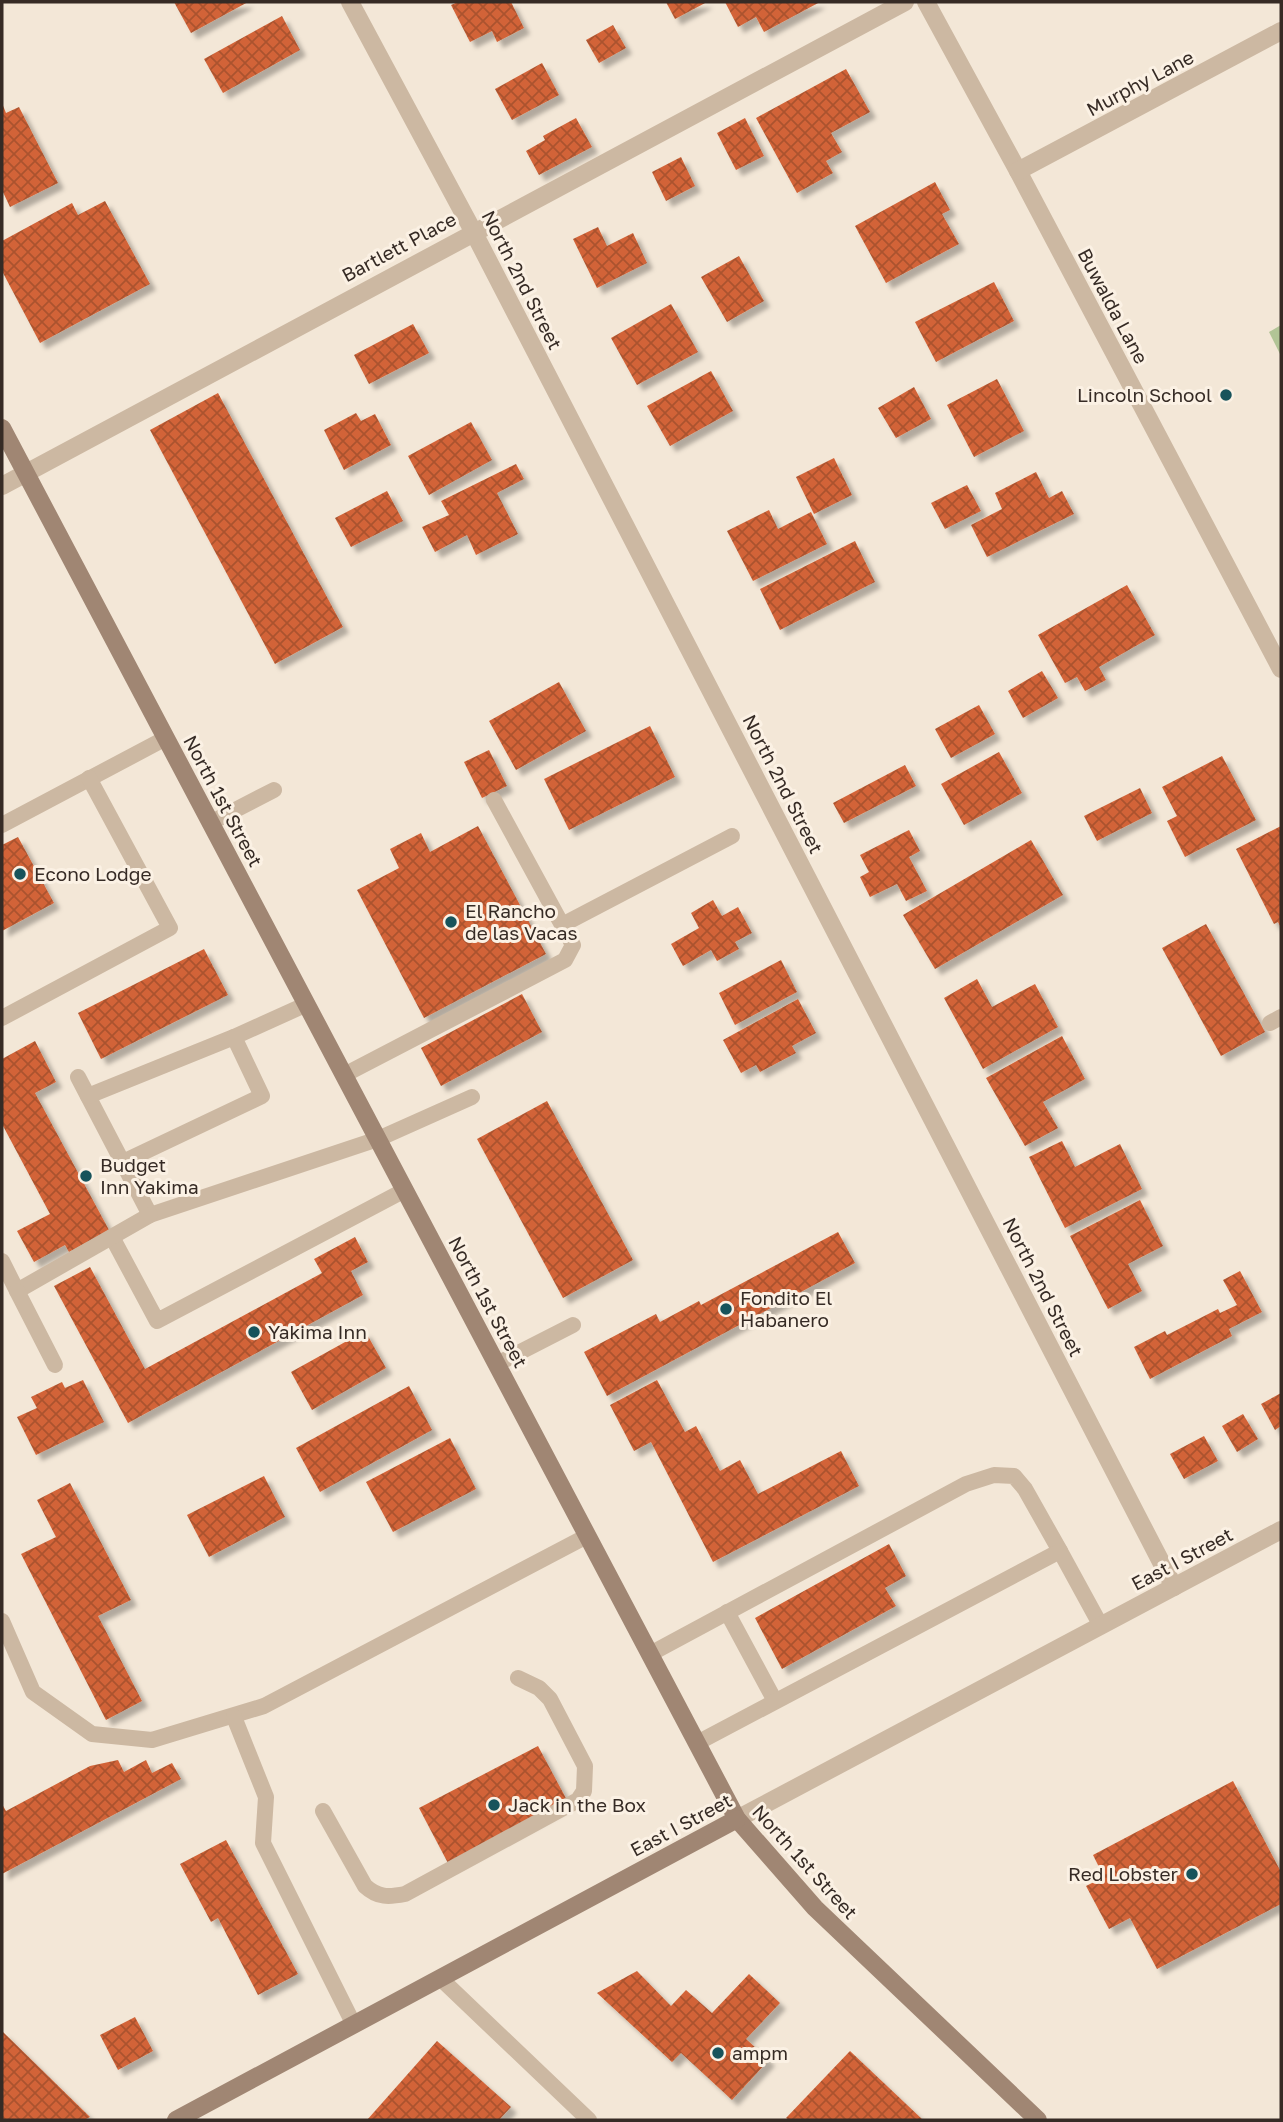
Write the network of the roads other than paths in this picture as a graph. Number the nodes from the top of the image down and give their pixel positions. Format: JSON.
{"nodes":[{"id":1,"x":350,"y":2,"type":"edge"},
{"id":2,"x":905,"y":2,"type":"edge"},
{"id":3,"x":926,"y":2,"type":"edge"},
{"id":4,"x":1281,"y":31,"type":"edge"},
{"id":5,"x":1018,"y":171,"type":"junction"},
{"id":6,"x":473,"y":231,"type":"junction"},
{"id":7,"x":2,"y":428,"type":"edge"},
{"id":8,"x":26,"y":474,"type":"junction"},
{"id":9,"x":2,"y":486,"type":"edge"},
{"id":10,"x":1281,"y":669,"type":"edge"},
{"id":11,"x":166,"y":738,"type":"junction"},
{"id":12,"x":89,"y":778,"type":"junction"},
{"id":13,"x":274,"y":790,"type":"dead end"},
{"id":14,"x":494,"y":800,"type":"dead end"},
{"id":15,"x":210,"y":822,"type":"junction"},
{"id":16,"x":2,"y":825,"type":"edge"},
{"id":17,"x":732,"y":836,"type":"dead end"},
{"id":18,"x":562,"y":925,"type":"junction"},
{"id":19,"x":307,"y":1004,"type":"junction"},
{"id":20,"x":2,"y":1018,"type":"edge"},
{"id":21,"x":234,"y":1037,"type":"junction"},
{"id":22,"x":344,"y":1074,"type":"junction"},
{"id":23,"x":78,"y":1077,"type":"dead end"},
{"id":24,"x":88,"y":1096,"type":"junction"},
{"id":25,"x":472,"y":1097,"type":"dead end"},
{"id":26,"x":378,"y":1139,"type":"junction"},
{"id":27,"x":123,"y":1163,"type":"junction"},
{"id":28,"x":405,"y":1190,"type":"junction"},
{"id":29,"x":150,"y":1215,"type":"junction"},
{"id":30,"x":112,"y":1237,"type":"junction"},
{"id":31,"x":2,"y":1261,"type":"edge"},
{"id":32,"x":17,"y":1291,"type":"junction"},
{"id":33,"x":573,"y":1325,"type":"dead end"},
{"id":34,"x":497,"y":1364,"type":"junction"},
{"id":35,"x":55,"y":1365,"type":"dead end"},
{"id":36,"x":1281,"y":1530,"type":"edge"},
{"id":37,"x":587,"y":1536,"type":"junction"},
{"id":38,"x":1060,"y":1551,"type":"junction"},
{"id":39,"x":1174,"y":1587,"type":"junction"},
{"id":40,"x":727,"y":1612,"type":"junction"},
{"id":41,"x":2,"y":1621,"type":"edge"},
{"id":42,"x":1101,"y":1626,"type":"junction"},
{"id":43,"x":650,"y":1654,"type":"junction"},
{"id":44,"x":518,"y":1678,"type":"dead end"},
{"id":45,"x":775,"y":1701,"type":"junction"},
{"id":46,"x":234,"y":1717,"type":"junction"},
{"id":47,"x":697,"y":1743,"type":"junction"},
{"id":48,"x":323,"y":1811,"type":"dead end"},
{"id":49,"x":737,"y":1819,"type":"junction"},
{"id":50,"x":440,"y":1979,"type":"junction"},
{"id":51,"x":354,"y":2025,"type":"junction"},
{"id":52,"x":176,"y":2120,"type":"edge"},
{"id":53,"x":589,"y":2120,"type":"edge"},
{"id":54,"x":1038,"y":2120,"type":"edge"}],
"edges":[{"from":1,"to":6,"type":"street","name":"North 2nd Street"},
{"from":2,"to":6,"type":"street","name":"Bartlett Place"},
{"from":3,"to":5,"type":"street","name":"Buwalda Lane"},
{"from":4,"to":5,"type":"street","name":"Murphy Lane"},
{"from":5,"to":10,"type":"street","name":"Buwalda Lane"},
{"from":6,"to":8,"type":"street","name":"Bartlett Place"},
{"from":6,"to":39,"type":"street","name":"North 2nd Street"},
{"from":7,"to":8,"type":"main road","name":"North 1st Street"},
{"from":8,"to":9,"type":"street","name":"Bartlett Place"},
{"from":8,"to":11,"type":"main road","name":"North 1st Street"},
{"from":11,"to":12,"type":"lane"},
{"from":11,"to":15,"type":"main road","name":"North 1st Street"},
{"from":12,"to":16,"type":"lane"},
{"from":12,"to":20,"type":"lane"},
{"from":13,"to":15,"type":"lane"},
{"from":14,"to":18,"type":"lane"},
{"from":15,"to":19,"type":"main road","name":"North 1st Street"},
{"from":17,"to":18,"type":"lane"},
{"from":18,"to":22,"type":"lane"},
{"from":19,"to":21,"type":"lane"},
{"from":19,"to":22,"type":"main road","name":"North 1st Street"},
{"from":21,"to":24,"type":"lane"},
{"from":21,"to":27,"type":"lane"},
{"from":22,"to":26,"type":"main road","name":"North 1st Street"},
{"from":23,"to":24,"type":"lane"},
{"from":24,"to":27,"type":"lane"},
{"from":25,"to":26,"type":"lane"},
{"from":26,"to":28,"type":"main road","name":"North 1st Street"},
{"from":26,"to":29,"type":"lane"},
{"from":27,"to":29,"type":"lane"},
{"from":28,"to":30,"type":"lane"},
{"from":28,"to":34,"type":"main road","name":"North 1st Street"},
{"from":29,"to":30,"type":"lane"},
{"from":30,"to":32,"type":"lane"},
{"from":31,"to":32,"type":"lane"},
{"from":32,"to":35,"type":"lane"},
{"from":33,"to":34,"type":"lane"},
{"from":34,"to":37,"type":"main road","name":"North 1st Street"},
{"from":36,"to":39,"type":"street","name":"East I Street"},
{"from":37,"to":43,"type":"main road","name":"North 1st Street"},
{"from":37,"to":46,"type":"lane"},
{"from":38,"to":40,"type":"lane"},
{"from":38,"to":42,"type":"lane"},
{"from":38,"to":45,"type":"lane"},
{"from":39,"to":42,"type":"street","name":"East I Street"},
{"from":40,"to":43,"type":"lane"},
{"from":40,"to":45,"type":"lane"},
{"from":41,"to":46,"type":"lane"},
{"from":42,"to":49,"type":"street","name":"East I Street"},
{"from":43,"to":47,"type":"main road","name":"North 1st Street"},
{"from":44,"to":48,"type":"lane"},
{"from":45,"to":47,"type":"lane"},
{"from":46,"to":51,"type":"lane"},
{"from":47,"to":49,"type":"main road","name":"North 1st Street"},
{"from":49,"to":50,"type":"main road","name":"East I Street"},
{"from":49,"to":54,"type":"main road","name":"North 1st Street"},
{"from":50,"to":51,"type":"main road","name":"East I Street"},
{"from":50,"to":53,"type":"lane"},
{"from":51,"to":52,"type":"main road","name":"East I Street"}]}
